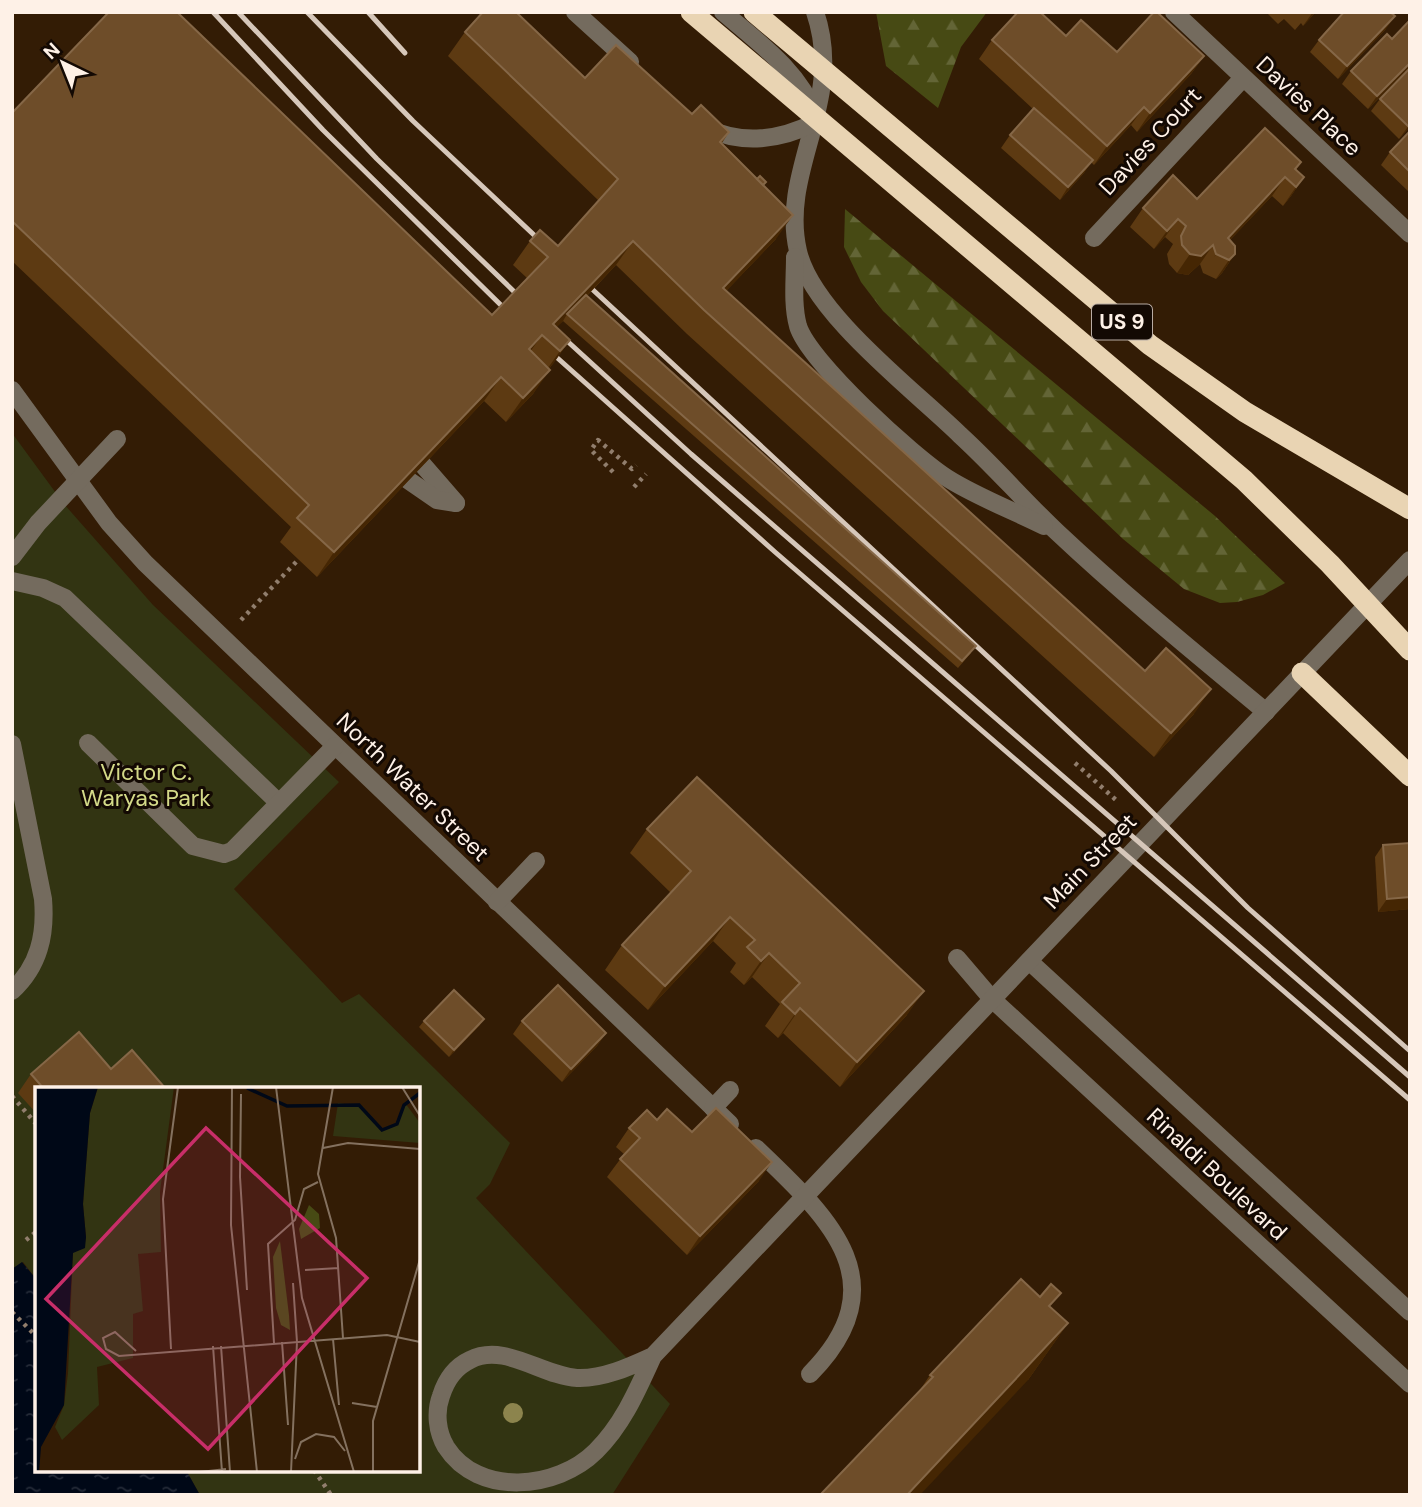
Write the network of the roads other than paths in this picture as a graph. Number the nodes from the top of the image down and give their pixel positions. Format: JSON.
{"nodes":[{"id":1,"x":575,"y":12,"type":"edge"},
{"id":2,"x":691,"y":12,"type":"edge"},
{"id":3,"x":723,"y":12,"type":"edge"},
{"id":4,"x":754,"y":12,"type":"edge"},
{"id":5,"x":815,"y":12,"type":"edge"},
{"id":6,"x":1174,"y":12,"type":"edge"},
{"id":7,"x":645,"y":75,"type":"edge"},
{"id":8,"x":1243,"y":78,"type":"junction"},
{"id":9,"x":815,"y":119,"type":"junction"},
{"id":10,"x":695,"y":120,"type":"edge"},
{"id":11,"x":795,"y":232,"type":"junction"},
{"id":12,"x":1410,"y":234,"type":"edge"},
{"id":13,"x":1094,"y":237,"type":"dead end"},
{"id":14,"x":12,"y":390,"type":"edge"},
{"id":15,"x":117,"y":439,"type":"dead end"},
{"id":16,"x":423,"y":465,"type":"edge"},
{"id":17,"x":408,"y":480,"type":"edge"},
{"id":18,"x":77,"y":482,"type":"junction"},
{"id":19,"x":1410,"y":509,"type":"edge"},
{"id":20,"x":1057,"y":532,"type":"junction"},
{"id":21,"x":12,"y":557,"type":"edge"},
{"id":22,"x":1410,"y":559,"type":"edge"},
{"id":23,"x":12,"y":581,"type":"edge"},
{"id":24,"x":1410,"y":650,"type":"edge"},
{"id":25,"x":1302,"y":673,"type":"junction"},
{"id":26,"x":1266,"y":712,"type":"junction"},
{"id":27,"x":88,"y":743,"type":"dead end"},
{"id":28,"x":12,"y":744,"type":"edge"},
{"id":29,"x":335,"y":747,"type":"junction"},
{"id":30,"x":1410,"y":776,"type":"edge"},
{"id":31,"x":279,"y":803,"type":"junction"},
{"id":32,"x":536,"y":861,"type":"dead end"},
{"id":33,"x":497,"y":902,"type":"junction"},
{"id":34,"x":957,"y":958,"type":"dead end"},
{"id":35,"x":1029,"y":961,"type":"junction"},
{"id":36,"x":12,"y":991,"type":"edge"},
{"id":37,"x":992,"y":999,"type":"junction"},
{"id":38,"x":730,"y":1090,"type":"dead end"},
{"id":39,"x":713,"y":1108,"type":"junction"},
{"id":40,"x":806,"y":1196,"type":"junction"},
{"id":41,"x":1410,"y":1312,"type":"edge"},
{"id":42,"x":653,"y":1356,"type":"junction"},
{"id":43,"x":810,"y":1374,"type":"dead end"},
{"id":44,"x":1410,"y":1384,"type":"edge"}],
"edges":[{"from":1,"to":7,"type":"street"},
{"from":2,"to":24,"type":"highway","number":"US 9"},
{"from":3,"to":9,"type":"street"},
{"from":4,"to":19,"type":"highway","number":"US 9"},
{"from":5,"to":9,"type":"street"},
{"from":6,"to":8,"type":"street","name":"Davies Place"},
{"from":8,"to":12,"type":"street","name":"Davies Place"},
{"from":8,"to":13,"type":"street","name":"Davies Court"},
{"from":9,"to":10,"type":"street"},
{"from":9,"to":11,"type":"street"},
{"from":11,"to":20,"type":"street"},
{"from":11,"to":20,"type":"street"},
{"from":14,"to":18,"type":"street","name":"North Water Street"},
{"from":15,"to":18,"type":"street"},
{"from":16,"to":17,"type":"street"},
{"from":18,"to":21,"type":"street"},
{"from":18,"to":29,"type":"street","name":"North Water Street"},
{"from":20,"to":26,"type":"street"},
{"from":22,"to":25,"type":"street","name":"Main Street"},
{"from":23,"to":31,"type":"street"},
{"from":25,"to":26,"type":"street","name":"Main Street"},
{"from":25,"to":30,"type":"highway"},
{"from":26,"to":35,"type":"street","name":"Main Street"},
{"from":27,"to":31,"type":"street"},
{"from":28,"to":36,"type":"street"},
{"from":29,"to":31,"type":"street"},
{"from":29,"to":33,"type":"street","name":"North Water Street"},
{"from":32,"to":33,"type":"street"},
{"from":33,"to":39,"type":"street","name":"North Water Street"},
{"from":34,"to":37,"type":"street","name":"Rinaldi Boulevard"},
{"from":35,"to":37,"type":"street","name":"Main Street"},
{"from":35,"to":41,"type":"street","name":"Rinaldi Boulevard"},
{"from":37,"to":40,"type":"street","name":"Main Street"},
{"from":37,"to":44,"type":"street","name":"Rinaldi Boulevard"},
{"from":38,"to":39,"type":"street"},
{"from":39,"to":40,"type":"street","name":"North Water Street"},
{"from":40,"to":42,"type":"street","name":"Main Street"},
{"from":40,"to":43,"type":"street","name":"North Water Street"},
{"from":42,"to":42,"type":"street"}]}
